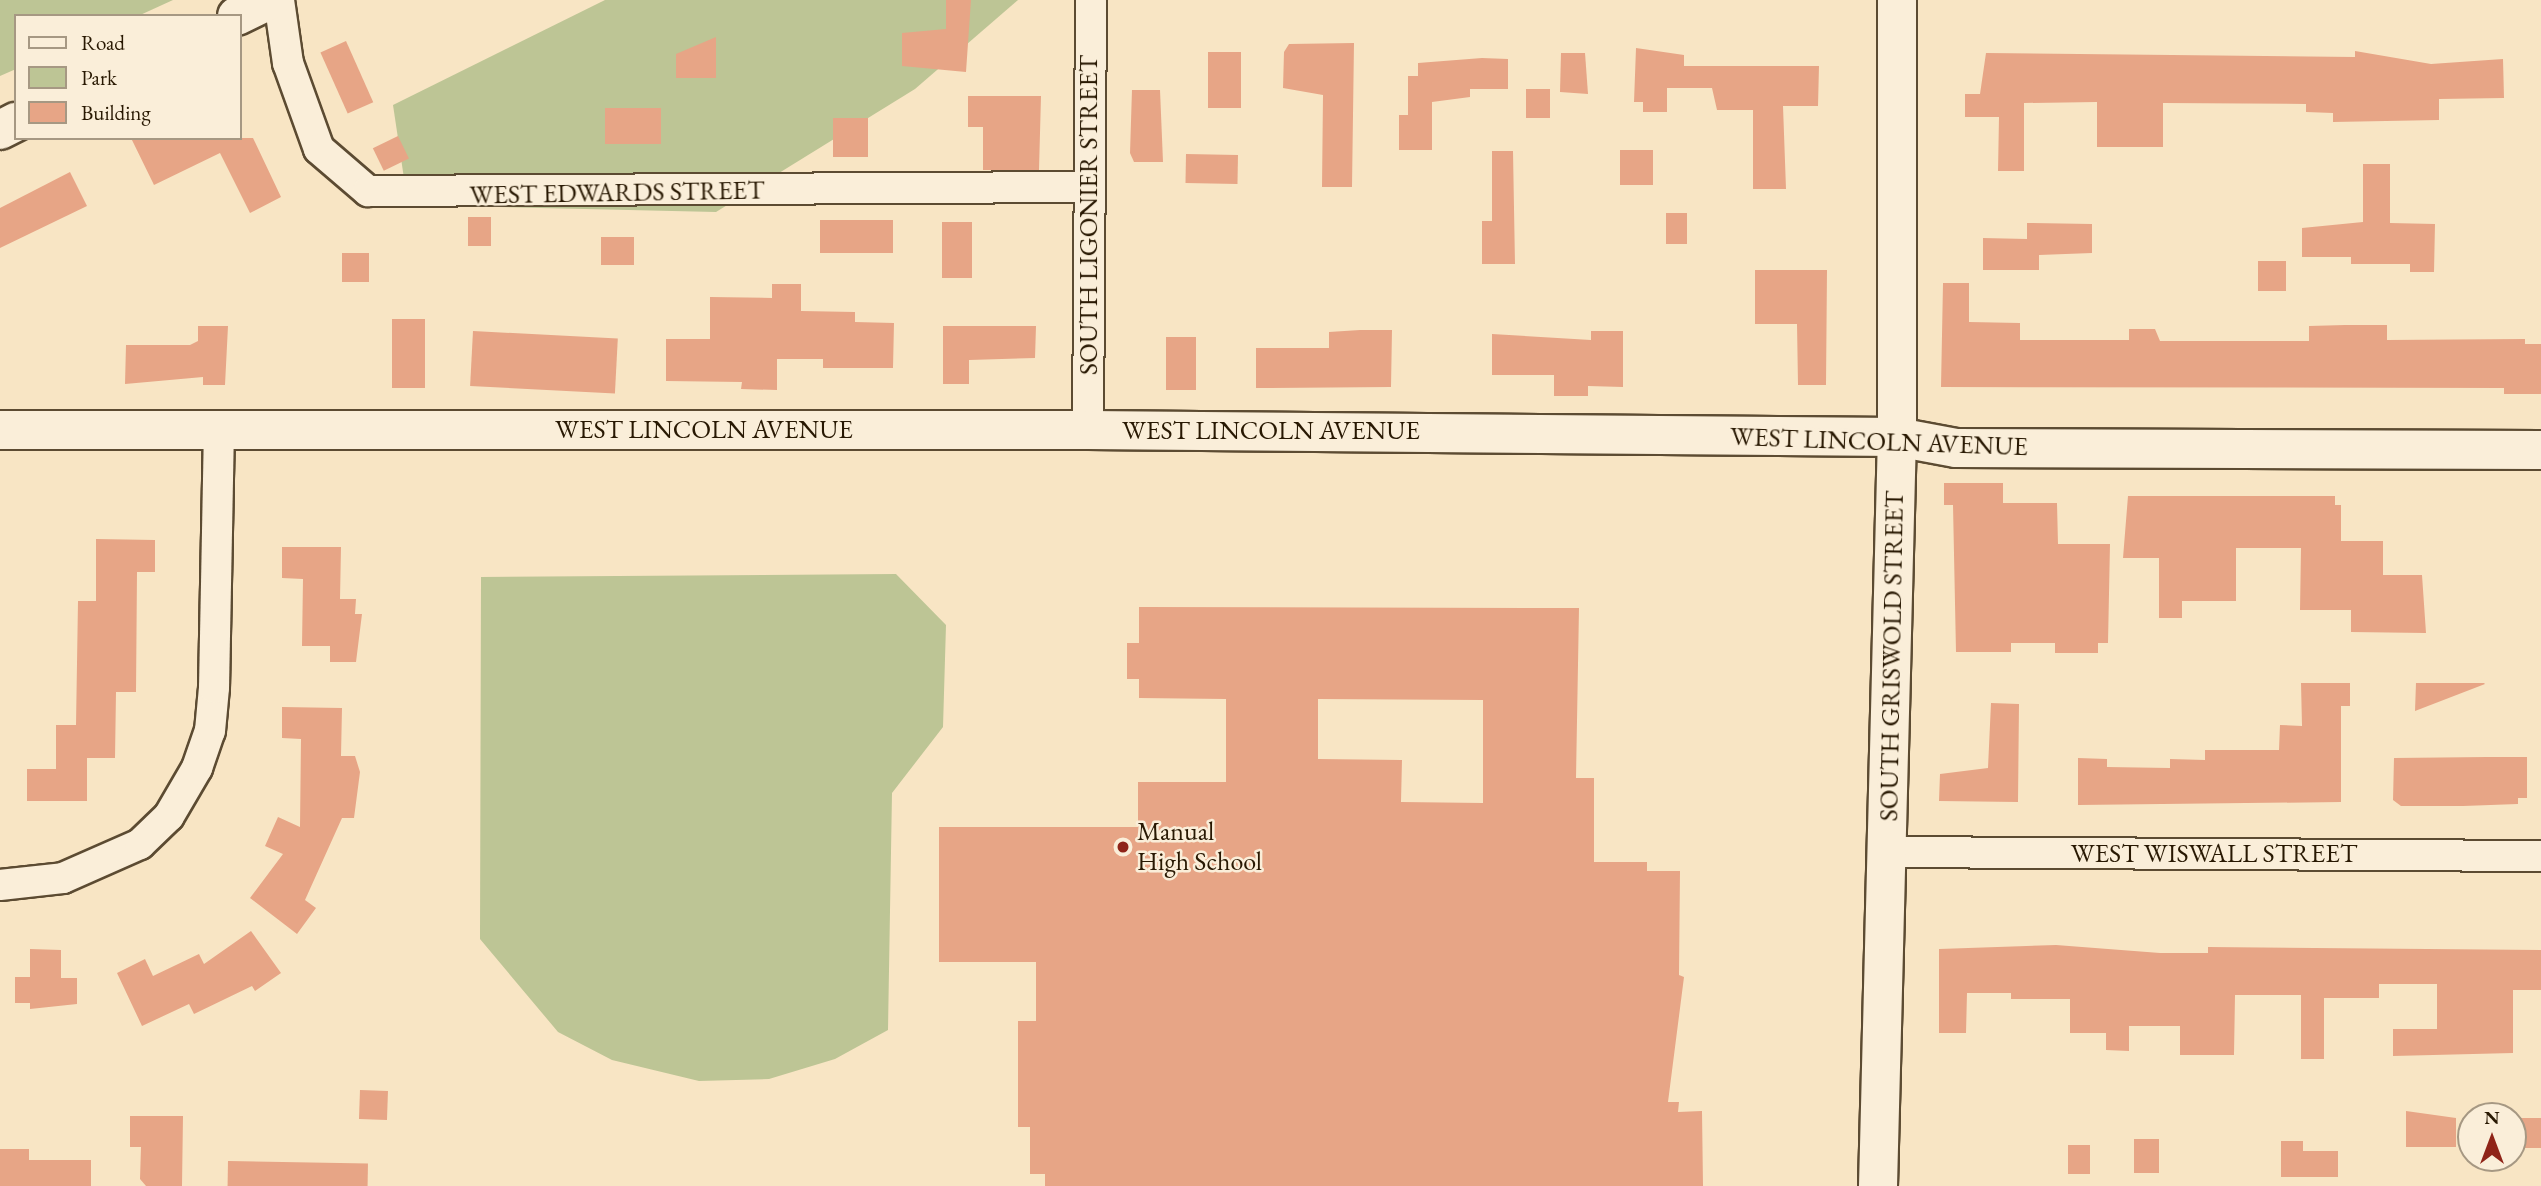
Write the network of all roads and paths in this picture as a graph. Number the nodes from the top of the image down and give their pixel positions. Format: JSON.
{"nodes":[{"id":1,"x":270,"y":0,"type":"edge"},
{"id":2,"x":279,"y":0,"type":"edge"},
{"id":3,"x":1091,"y":0,"type":"edge"},
{"id":4,"x":1897,"y":0,"type":"edge"},
{"id":5,"x":241,"y":14,"type":"edge"},
{"id":6,"x":1087,"y":187,"type":"junction"},
{"id":7,"x":0,"y":430,"type":"edge"},
{"id":8,"x":219,"y":430,"type":"junction"},
{"id":9,"x":1088,"y":430,"type":"junction"},
{"id":10,"x":1897,"y":437,"type":"junction"},
{"id":11,"x":2541,"y":450,"type":"edge"},
{"id":12,"x":1888,"y":852,"type":"junction"},
{"id":13,"x":2541,"y":856,"type":"edge"},
{"id":14,"x":0,"y":886,"type":"edge"},
{"id":15,"x":1878,"y":1186,"type":"edge"}],
"edges":[{"from":1,"to":5,"type":"main road"},
{"from":2,"to":6,"type":"street","name":"WEST EDWARDS STREET"},
{"from":3,"to":6,"type":"street","name":"SOUTH LIGONIER STREET"},
{"from":4,"to":10,"type":"main road","name":"SOUTH GRISWOLD STREET"},
{"from":6,"to":9,"type":"street","name":"SOUTH LIGONIER STREET"},
{"from":7,"to":8,"type":"main road","name":"WEST LINCOLN AVENUE"},
{"from":8,"to":9,"type":"main road","name":"WEST LINCOLN AVENUE"},
{"from":8,"to":14,"type":"street"},
{"from":9,"to":10,"type":"main road","name":"WEST LINCOLN AVENUE"},
{"from":10,"to":11,"type":"main road","name":"WEST LINCOLN AVENUE"},
{"from":10,"to":12,"type":"main road","name":"SOUTH GRISWOLD STREET"},
{"from":12,"to":13,"type":"street","name":"WEST WISWALL STREET"},
{"from":12,"to":15,"type":"main road","name":"SOUTH GRISWOLD STREET"}]}
